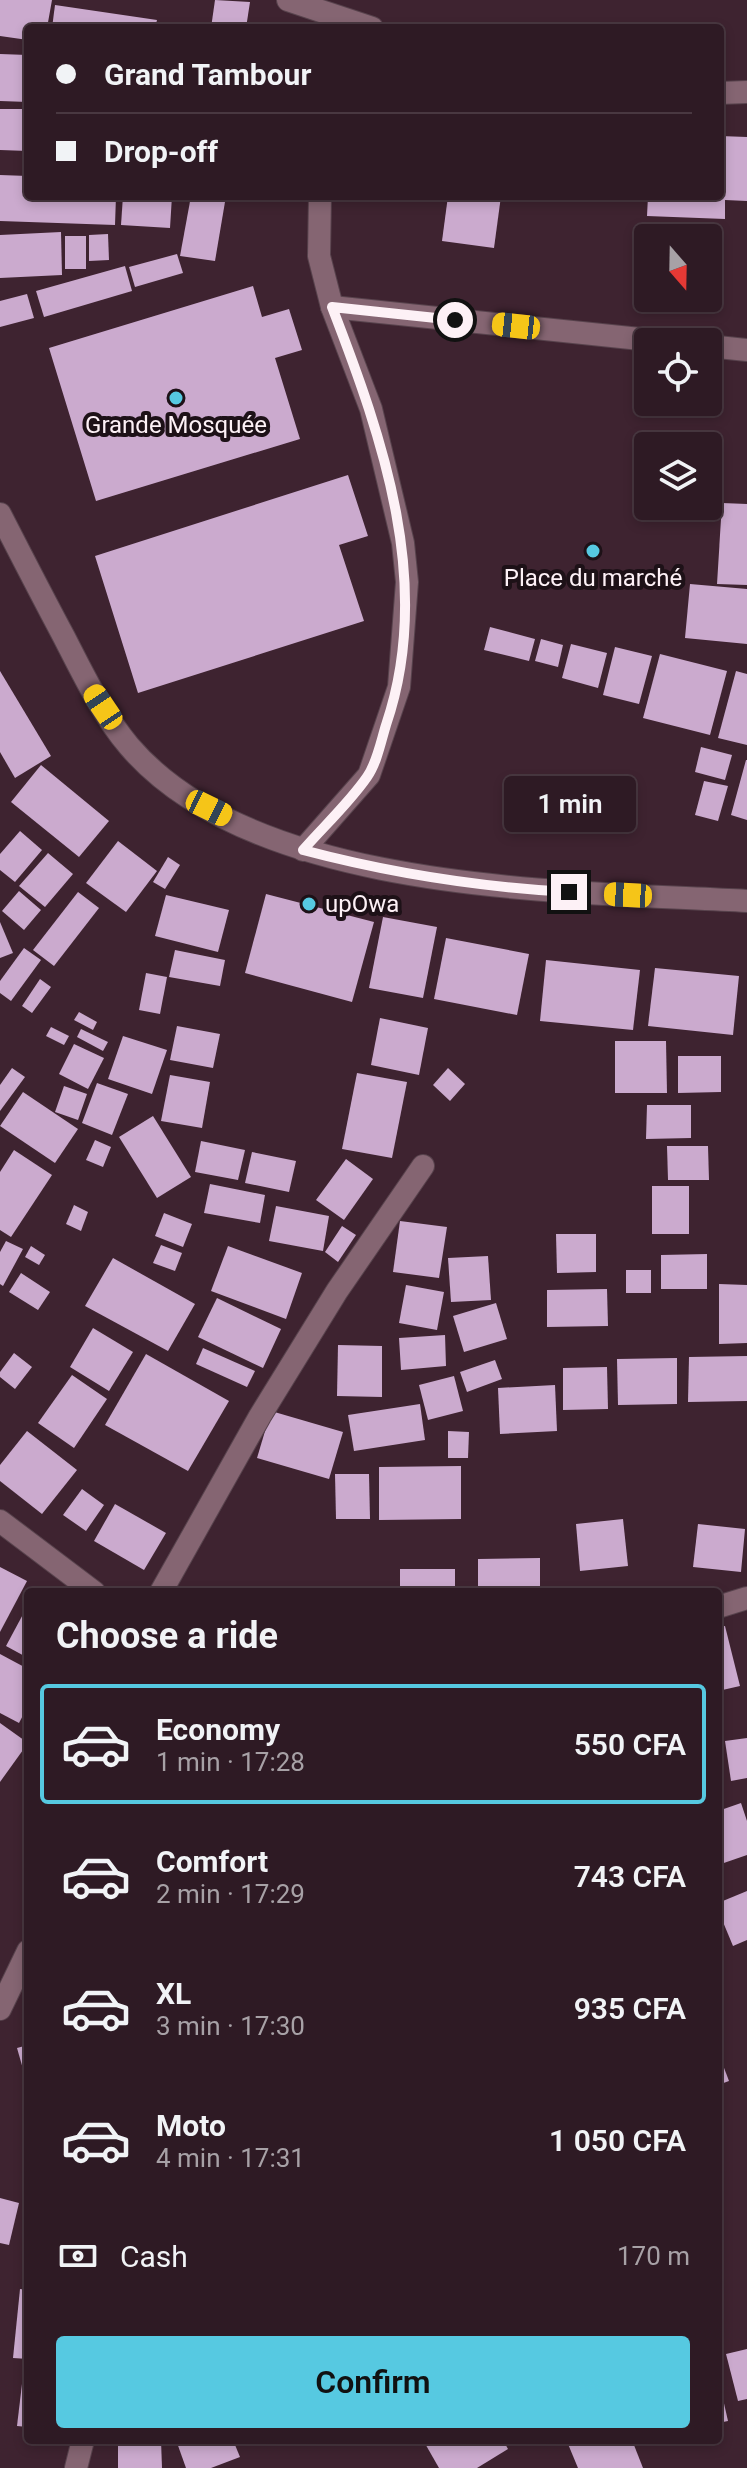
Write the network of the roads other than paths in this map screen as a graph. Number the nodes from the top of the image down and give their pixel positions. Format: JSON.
{"nodes":[{"id":1,"x":288,"y":0,"type":"edge"},
{"id":2,"x":360,"y":24,"type":"edge"},
{"id":3,"x":747,"y":92,"type":"edge"},
{"id":4,"x":724,"y":93,"type":"edge"},
{"id":5,"x":320,"y":200,"type":"edge"},
{"id":6,"x":332,"y":307,"type":"junction"},
{"id":7,"x":634,"y":338,"type":"edge"},
{"id":8,"x":722,"y":347,"type":"edge"},
{"id":9,"x":747,"y":350,"type":"edge"},
{"id":10,"x":0,"y":514,"type":"edge"},
{"id":11,"x":303,"y":850,"type":"junction"},
{"id":12,"x":747,"y":901,"type":"edge"},
{"id":13,"x":423,"y":1166,"type":"dead end"},
{"id":14,"x":0,"y":1521,"type":"edge"},
{"id":15,"x":89,"y":1588,"type":"edge"},
{"id":16,"x":163,"y":1588,"type":"edge"},
{"id":17,"x":747,"y":1598,"type":"edge"},
{"id":18,"x":722,"y":1606,"type":"edge"},
{"id":19,"x":24,"y":1959,"type":"edge"},
{"id":20,"x":0,"y":2009,"type":"edge"},
{"id":21,"x":82,"y":2444,"type":"edge"},
{"id":22,"x":76,"y":2468,"type":"edge"}],
"edges":[{"from":1,"to":2,"type":"street"},
{"from":3,"to":4,"type":"street"},
{"from":5,"to":6,"type":"street"},
{"from":6,"to":7,"type":"street"},
{"from":6,"to":11,"type":"street"},
{"from":8,"to":9,"type":"street"},
{"from":10,"to":11,"type":"street"},
{"from":11,"to":12,"type":"street"},
{"from":13,"to":16,"type":"street"},
{"from":14,"to":15,"type":"street"},
{"from":17,"to":18,"type":"street"},
{"from":19,"to":20,"type":"street"},
{"from":21,"to":22,"type":"street"}]}
